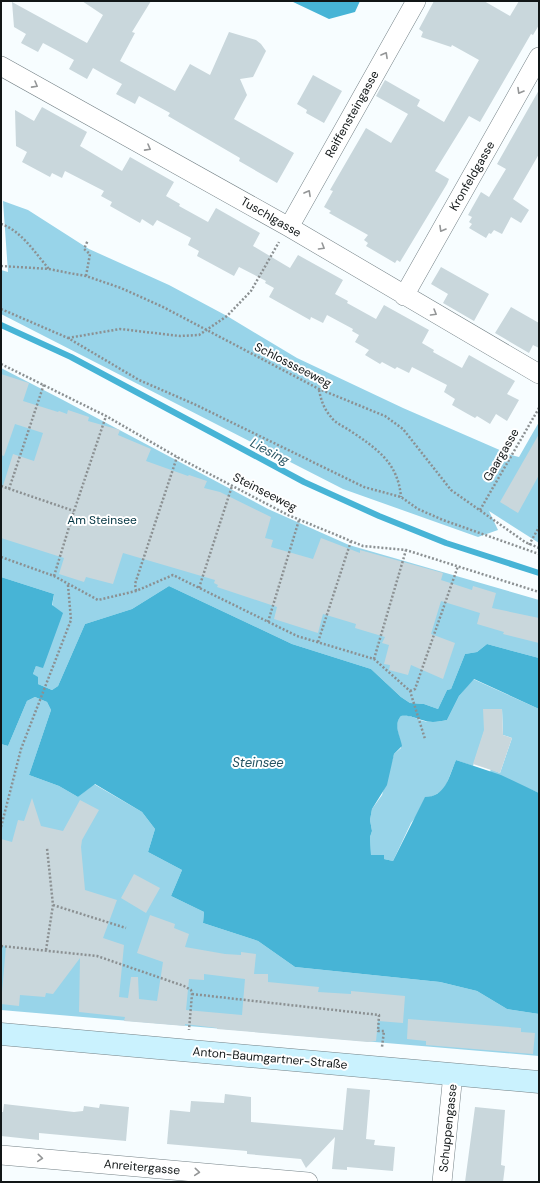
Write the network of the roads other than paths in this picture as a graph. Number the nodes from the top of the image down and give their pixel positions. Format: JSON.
{"nodes":[{"id":1,"x":416,"y":1,"type":"edge"},
{"id":2,"x":539,"y":57,"type":"edge"},
{"id":3,"x":1,"y":66,"type":"edge"},
{"id":4,"x":289,"y":227,"type":"junction"},
{"id":5,"x":404,"y":296,"type":"junction"},
{"id":6,"x":539,"y":374,"type":"edge"},
{"id":7,"x":1,"y":1034,"type":"edge"},
{"id":8,"x":453,"y":1074,"type":"junction"},
{"id":9,"x":539,"y":1082,"type":"edge"},
{"id":10,"x":1,"y":1155,"type":"edge"},
{"id":11,"x":308,"y":1182,"type":"edge"},
{"id":12,"x":442,"y":1182,"type":"edge"}],
"edges":[{"from":4,"to":1,"type":"street","name":"Reiffensteingasse","one_way":true},
{"from":2,"to":5,"type":"street","name":"Kronfeldgasse","one_way":true},
{"from":3,"to":4,"type":"street","name":"Tuschlgasse","one_way":true},
{"from":4,"to":5,"type":"street","name":"Tuschlgasse","one_way":true},
{"from":5,"to":6,"type":"street","name":"Tuschlgasse","one_way":true},
{"from":7,"to":8,"type":"main road","name":"Anton-Baumgartner-Straße"},
{"from":8,"to":9,"type":"main road","name":"Anton-Baumgartner-Straße"},
{"from":8,"to":12,"type":"street","name":"Schuppengasse"},
{"from":10,"to":11,"type":"street","name":"Anreitergasse","one_way":true}]}
